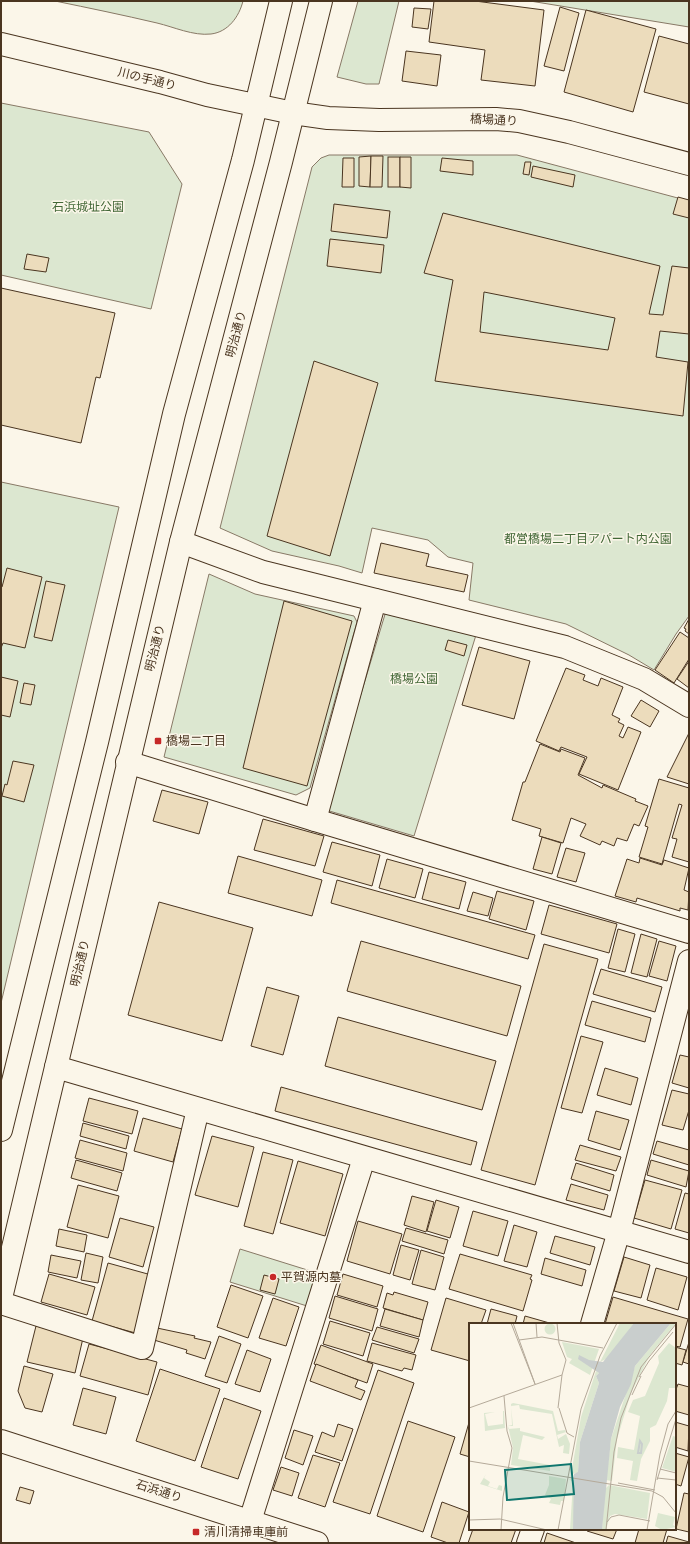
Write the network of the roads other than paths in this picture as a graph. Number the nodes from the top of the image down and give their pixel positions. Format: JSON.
{"nodes":[{"id":1,"x":281,"y":1,"type":"edge"},
{"id":2,"x":321,"y":1,"type":"edge"},
{"id":3,"x":1,"y":44,"type":"edge"},
{"id":4,"x":255,"y":105,"type":"junction"},
{"id":5,"x":293,"y":113,"type":"junction"},
{"id":6,"x":689,"y":164,"type":"edge"},
{"id":7,"x":181,"y":542,"type":"junction"},
{"id":8,"x":375,"y":600,"type":"junction"},
{"id":9,"x":689,"y":706,"type":"edge"},
{"id":10,"x":128,"y":762,"type":"junction"},
{"id":11,"x":315,"y":820,"type":"junction"},
{"id":12,"x":689,"y":932,"type":"edge"},
{"id":13,"x":689,"y":961,"type":"edge"},
{"id":14,"x":56,"y":1067,"type":"junction"},
{"id":15,"x":198,"y":1109,"type":"junction"},
{"id":16,"x":1,"y":1130,"type":"edge"},
{"id":17,"x":364,"y":1158,"type":"junction"},
{"id":18,"x":619,"y":1232,"type":"junction"},
{"id":19,"x":689,"y":1252,"type":"edge"},
{"id":20,"x":1,"y":1298,"type":"edge"},
{"id":21,"x":1,"y":1303,"type":"edge"},
{"id":22,"x":592,"y":1323,"type":"edge"},
{"id":23,"x":1,"y":1441,"type":"edge"},
{"id":24,"x":250,"y":1521,"type":"junction"},
{"id":25,"x":533,"y":1530,"type":"edge"},
{"id":26,"x":317,"y":1543,"type":"edge"},
{"id":27,"x":528,"y":1543,"type":"edge"}],
"edges":[{"from":1,"to":4,"type":"street"},
{"from":2,"to":5,"type":"street","name":"明治通り"},
{"from":3,"to":4,"type":"street","name":"川の手通り"},
{"from":4,"to":5,"type":"street","name":"川の手通り"},
{"from":4,"to":16,"type":"street"},
{"from":5,"to":6,"type":"street","name":"橋場通り"},
{"from":5,"to":7,"type":"street","name":"明治通り"},
{"from":7,"to":8,"type":"street"},
{"from":7,"to":10,"type":"street","name":"明治通り"},
{"from":8,"to":9,"type":"street"},
{"from":8,"to":11,"type":"street"},
{"from":10,"to":11,"type":"street"},
{"from":10,"to":14,"type":"street","name":"明治通り"},
{"from":11,"to":12,"type":"street"},
{"from":13,"to":18,"type":"street"},
{"from":14,"to":15,"type":"street"},
{"from":14,"to":20,"type":"street","name":"明治通り"},
{"from":15,"to":17,"type":"street"},
{"from":15,"to":21,"type":"street"},
{"from":17,"to":18,"type":"street"},
{"from":17,"to":24,"type":"street"},
{"from":18,"to":19,"type":"street"},
{"from":18,"to":22,"type":"street"},
{"from":23,"to":24,"type":"street","name":"石浜通り"},
{"from":24,"to":26,"type":"street","name":"石浜通り"},
{"from":25,"to":27,"type":"street"}]}
